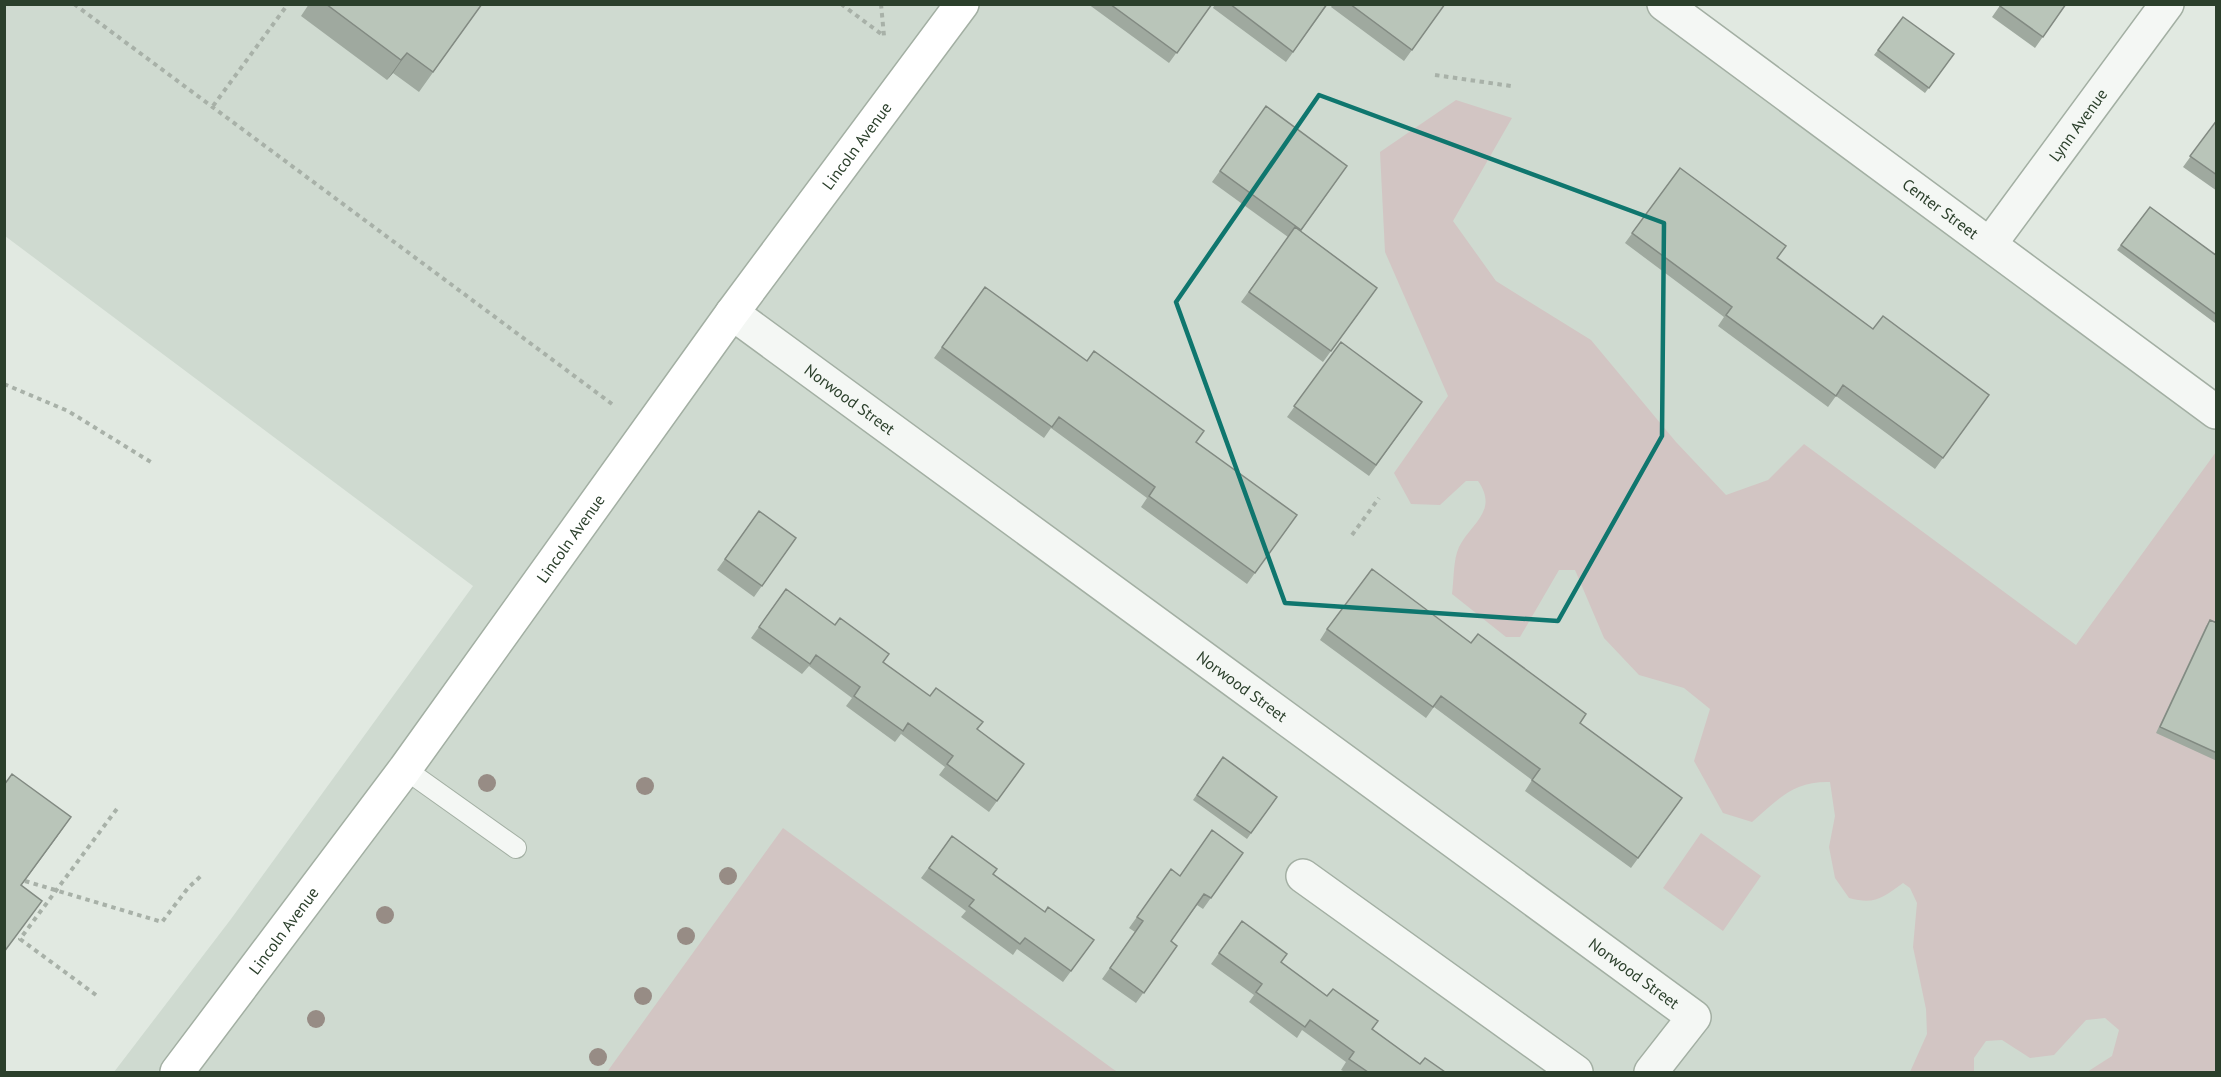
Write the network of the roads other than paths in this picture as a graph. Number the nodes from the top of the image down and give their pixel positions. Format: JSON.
{"nodes":[{"id":1,"x":962,"y":4,"type":"edge"},
{"id":2,"x":1664,"y":4,"type":"edge"},
{"id":3,"x":2167,"y":4,"type":"edge"},
{"id":4,"x":1990,"y":244,"type":"junction"},
{"id":5,"x":732,"y":313,"type":"junction"},
{"id":6,"x":2217,"y":412,"type":"edge"},
{"id":7,"x":405,"y":769,"type":"junction"},
{"id":8,"x":516,"y":848,"type":"dead end"},
{"id":9,"x":1303,"y":876,"type":"dead end"},
{"id":10,"x":177,"y":1072,"type":"edge"},
{"id":11,"x":1576,"y":1072,"type":"edge"},
{"id":12,"x":1651,"y":1072,"type":"edge"}],
"edges":[{"from":1,"to":5,"type":"street","name":"Lincoln Avenue"},
{"from":2,"to":4,"type":"street","name":"Center Street"},
{"from":3,"to":4,"type":"street","name":"Lynn Avenue"},
{"from":4,"to":6,"type":"street","name":"Center Street"},
{"from":5,"to":7,"type":"street","name":"Lincoln Avenue"},
{"from":5,"to":12,"type":"street","name":"Norwood Street"},
{"from":7,"to":8,"type":"lane"},
{"from":7,"to":10,"type":"street","name":"Lincoln Avenue"},
{"from":9,"to":11,"type":"street"}]}
